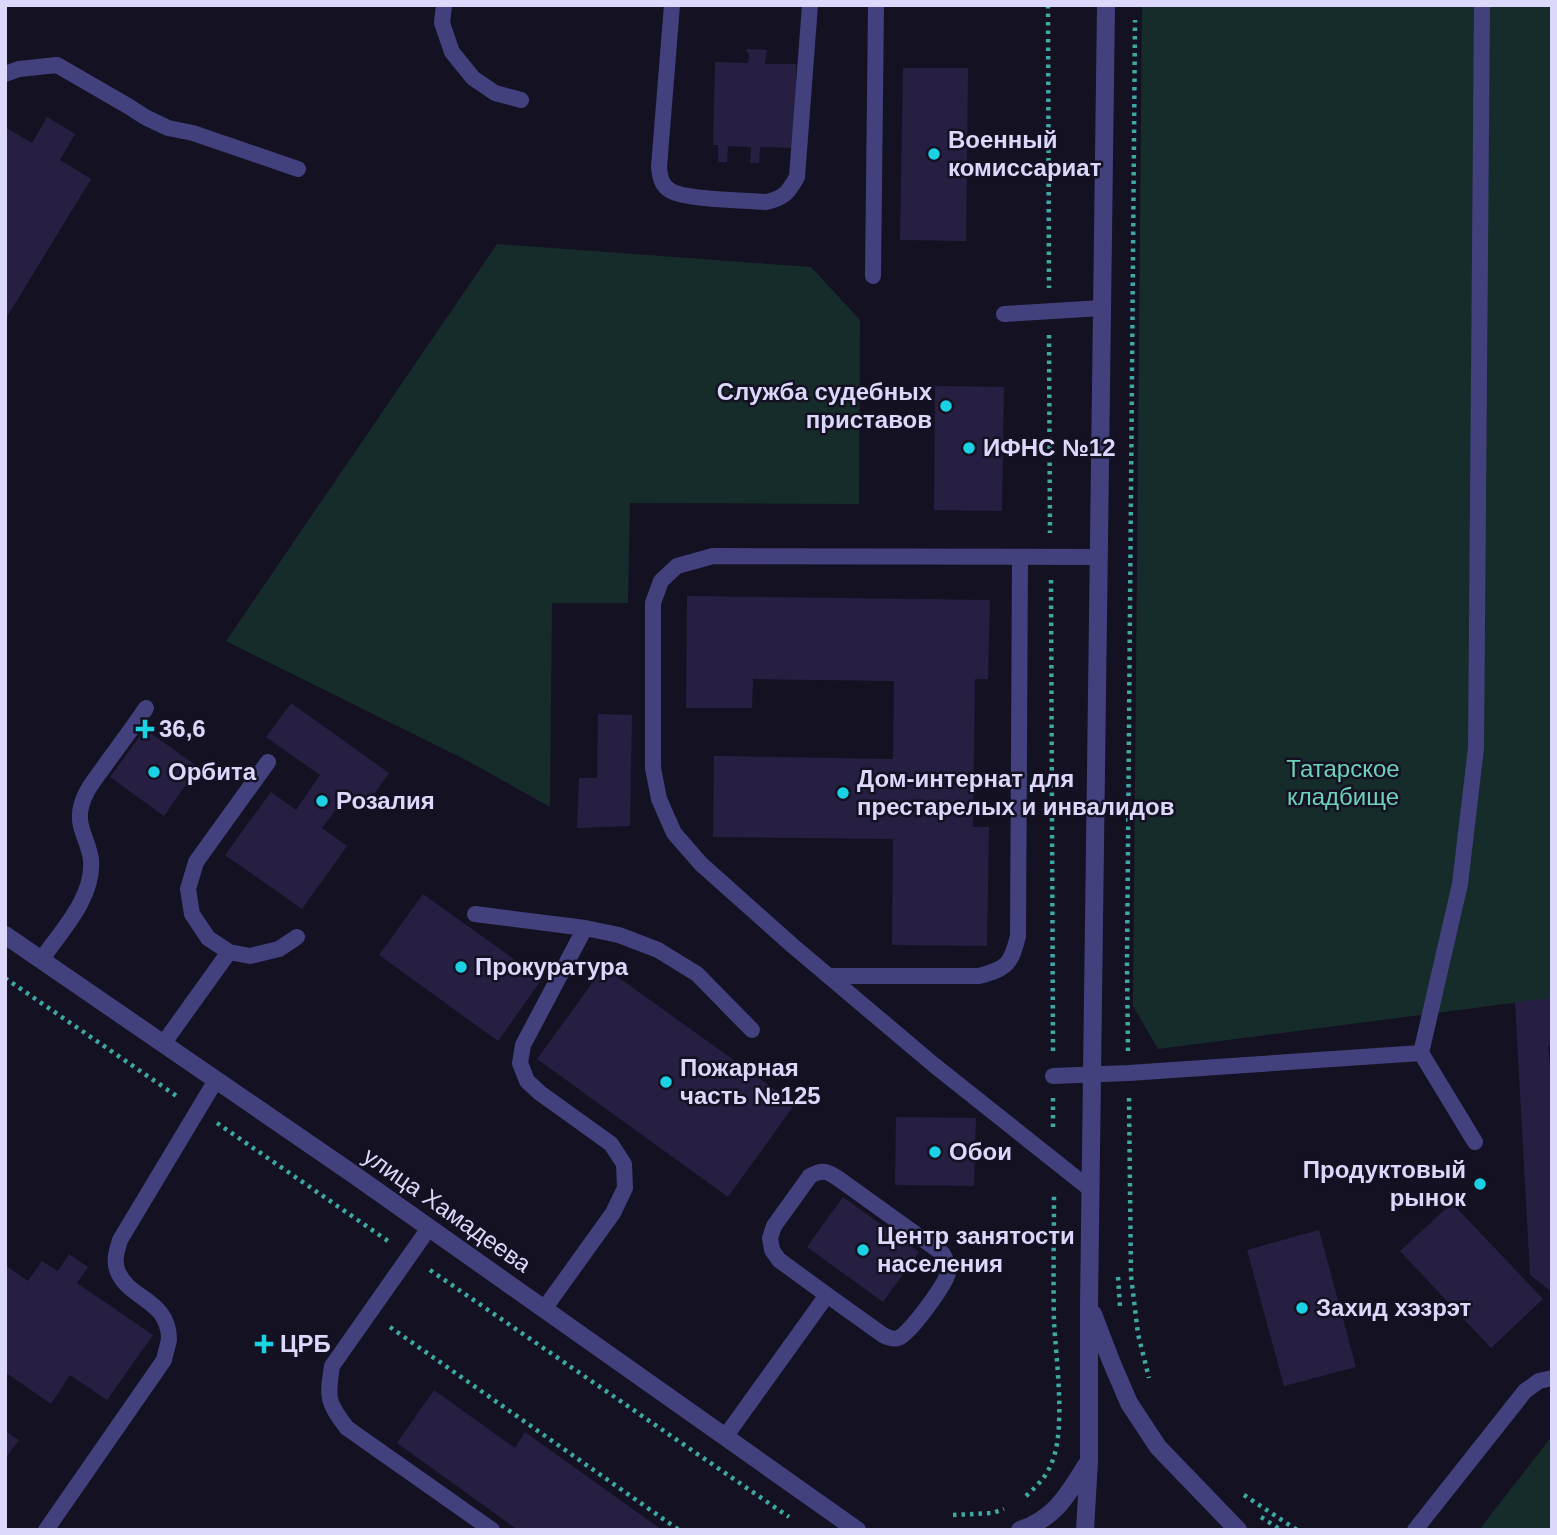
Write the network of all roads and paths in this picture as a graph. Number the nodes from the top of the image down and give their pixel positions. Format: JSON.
{"nodes":[{"id":1,"x":444,"y":5,"type":"edge"},
{"id":2,"x":672,"y":5,"type":"edge"},
{"id":3,"x":810,"y":5,"type":"edge"},
{"id":4,"x":876,"y":5,"type":"edge"},
{"id":5,"x":1048,"y":5,"type":"edge"},
{"id":6,"x":1105,"y":5,"type":"edge"},
{"id":7,"x":1482,"y":5,"type":"edge"},
{"id":8,"x":1135,"y":19,"type":"dead end"},
{"id":9,"x":5,"y":75,"type":"edge"},
{"id":10,"x":521,"y":100,"type":"dead end"},
{"id":11,"x":298,"y":169,"type":"dead end"},
{"id":12,"x":873,"y":275,"type":"dead end"},
{"id":13,"x":1102,"y":308,"type":"junction"},
{"id":14,"x":1049,"y":311,"type":"junction"},
{"id":15,"x":1004,"y":314,"type":"dead end"},
{"id":16,"x":1020,"y":557,"type":"junction"},
{"id":17,"x":1050,"y":557,"type":"junction"},
{"id":18,"x":1098,"y":557,"type":"junction"},
{"id":19,"x":146,"y":708,"type":"dead end"},
{"id":20,"x":268,"y":762,"type":"dead end"},
{"id":21,"x":475,"y":914,"type":"dead end"},
{"id":22,"x":585,"y":928,"type":"junction"},
{"id":23,"x":5,"y":935,"type":"edge"},
{"id":24,"x":297,"y":937,"type":"dead end"},
{"id":25,"x":229,"y":952,"type":"junction"},
{"id":26,"x":41,"y":960,"type":"junction"},
{"id":27,"x":829,"y":976,"type":"junction"},
{"id":28,"x":752,"y":1030,"type":"dead end"},
{"id":29,"x":163,"y":1044,"type":"junction"},
{"id":30,"x":1421,"y":1053,"type":"junction"},
{"id":31,"x":1129,"y":1073,"type":"junction"},
{"id":32,"x":1092,"y":1074,"type":"junction"},
{"id":33,"x":1053,"y":1076,"type":"junction"},
{"id":34,"x":216,"y":1080,"type":"junction"},
{"id":35,"x":1475,"y":1142,"type":"dead end"},
{"id":36,"x":1054,"y":1160,"type":"junction"},
{"id":37,"x":1090,"y":1189,"type":"junction"},
{"id":38,"x":429,"y":1228,"type":"junction"},
{"id":39,"x":1118,"y":1268,"type":"dead end"},
{"id":40,"x":827,"y":1295,"type":"junction"},
{"id":41,"x":1089,"y":1305,"type":"junction"},
{"id":42,"x":544,"y":1309,"type":"junction"},
{"id":43,"x":370,"y":1313,"type":"junction"},
{"id":44,"x":1122,"y":1315,"type":"dead end"},
{"id":45,"x":1552,"y":1378,"type":"edge"},
{"id":46,"x":1152,"y":1386,"type":"dead end"},
{"id":47,"x":725,"y":1437,"type":"junction"},
{"id":48,"x":1089,"y":1461,"type":"junction"},
{"id":49,"x":1233,"y":1489,"type":"dead end"},
{"id":50,"x":1023,"y":1498,"type":"dead end"},
{"id":51,"x":1015,"y":1505,"type":"dead end"},
{"id":52,"x":953,"y":1515,"type":"dead end"},
{"id":53,"x":1259,"y":1516,"type":"dead end"},
{"id":54,"x":46,"y":1530,"type":"edge"},
{"id":55,"x":492,"y":1530,"type":"edge"},
{"id":56,"x":679,"y":1530,"type":"edge"},
{"id":57,"x":857,"y":1530,"type":"edge"},
{"id":58,"x":1020,"y":1530,"type":"edge"},
{"id":59,"x":1085,"y":1530,"type":"edge"},
{"id":60,"x":1238,"y":1530,"type":"edge"},
{"id":61,"x":1281,"y":1530,"type":"edge"},
{"id":62,"x":1297,"y":1530,"type":"edge"},
{"id":63,"x":1415,"y":1530,"type":"edge"}],
"edges":[{"from":1,"to":10,"type":"lane"},
{"from":2,"to":3,"type":"lane"},
{"from":4,"to":12,"type":"lane"},
{"from":5,"to":14,"type":"path"},
{"from":6,"to":13,"type":"street"},
{"from":7,"to":30,"type":"lane"},
{"from":8,"to":31,"type":"path"},
{"from":9,"to":11,"type":"lane"},
{"from":13,"to":14,"type":"lane"},
{"from":13,"to":18,"type":"street"},
{"from":14,"to":15,"type":"lane"},
{"from":14,"to":17,"type":"path"},
{"from":16,"to":17,"type":"lane"},
{"from":16,"to":27,"type":"lane"},
{"from":16,"to":27,"type":"lane"},
{"from":17,"to":18,"type":"lane"},
{"from":17,"to":33,"type":"path"},
{"from":18,"to":32,"type":"street"},
{"from":19,"to":26,"type":"lane"},
{"from":20,"to":25,"type":"lane"},
{"from":21,"to":22,"type":"lane"},
{"from":22,"to":28,"type":"lane"},
{"from":22,"to":42,"type":"lane"},
{"from":23,"to":26,"type":"street","name":"улица Хамадеева"},
{"from":24,"to":25,"type":"lane"},
{"from":25,"to":29,"type":"lane"},
{"from":26,"to":29,"type":"street","name":"улица Хамадеева"},
{"from":27,"to":36,"type":"lane"},
{"from":29,"to":34,"type":"street","name":"улица Хамадеева"},
{"from":30,"to":31,"type":"lane"},
{"from":30,"to":35,"type":"lane"},
{"from":31,"to":32,"type":"lane"},
{"from":31,"to":46,"type":"path"},
{"from":32,"to":33,"type":"lane"},
{"from":32,"to":37,"type":"street"},
{"from":33,"to":36,"type":"path"},
{"from":34,"to":38,"type":"street","name":"улица Хамадеева"},
{"from":34,"to":54,"type":"lane"},
{"from":36,"to":37,"type":"lane"},
{"from":36,"to":50,"type":"path"},
{"from":37,"to":41,"type":"street"},
{"from":38,"to":42,"type":"street","name":"улица Хамадеева"},
{"from":38,"to":43,"type":"lane"},
{"from":39,"to":44,"type":"path"},
{"from":40,"to":40,"type":"lane"},
{"from":40,"to":47,"type":"lane"},
{"from":41,"to":48,"type":"street"},
{"from":41,"to":60,"type":"street"},
{"from":42,"to":47,"type":"street","name":"улица Хамадеева"},
{"from":43,"to":55,"type":"lane"},
{"from":43,"to":56,"type":"path"},
{"from":45,"to":63,"type":"lane"},
{"from":47,"to":57,"type":"street","name":"улица Хамадеева"},
{"from":48,"to":58,"type":"street"},
{"from":48,"to":59,"type":"street"},
{"from":49,"to":62,"type":"path"},
{"from":51,"to":52,"type":"path"},
{"from":53,"to":61,"type":"path"}]}
